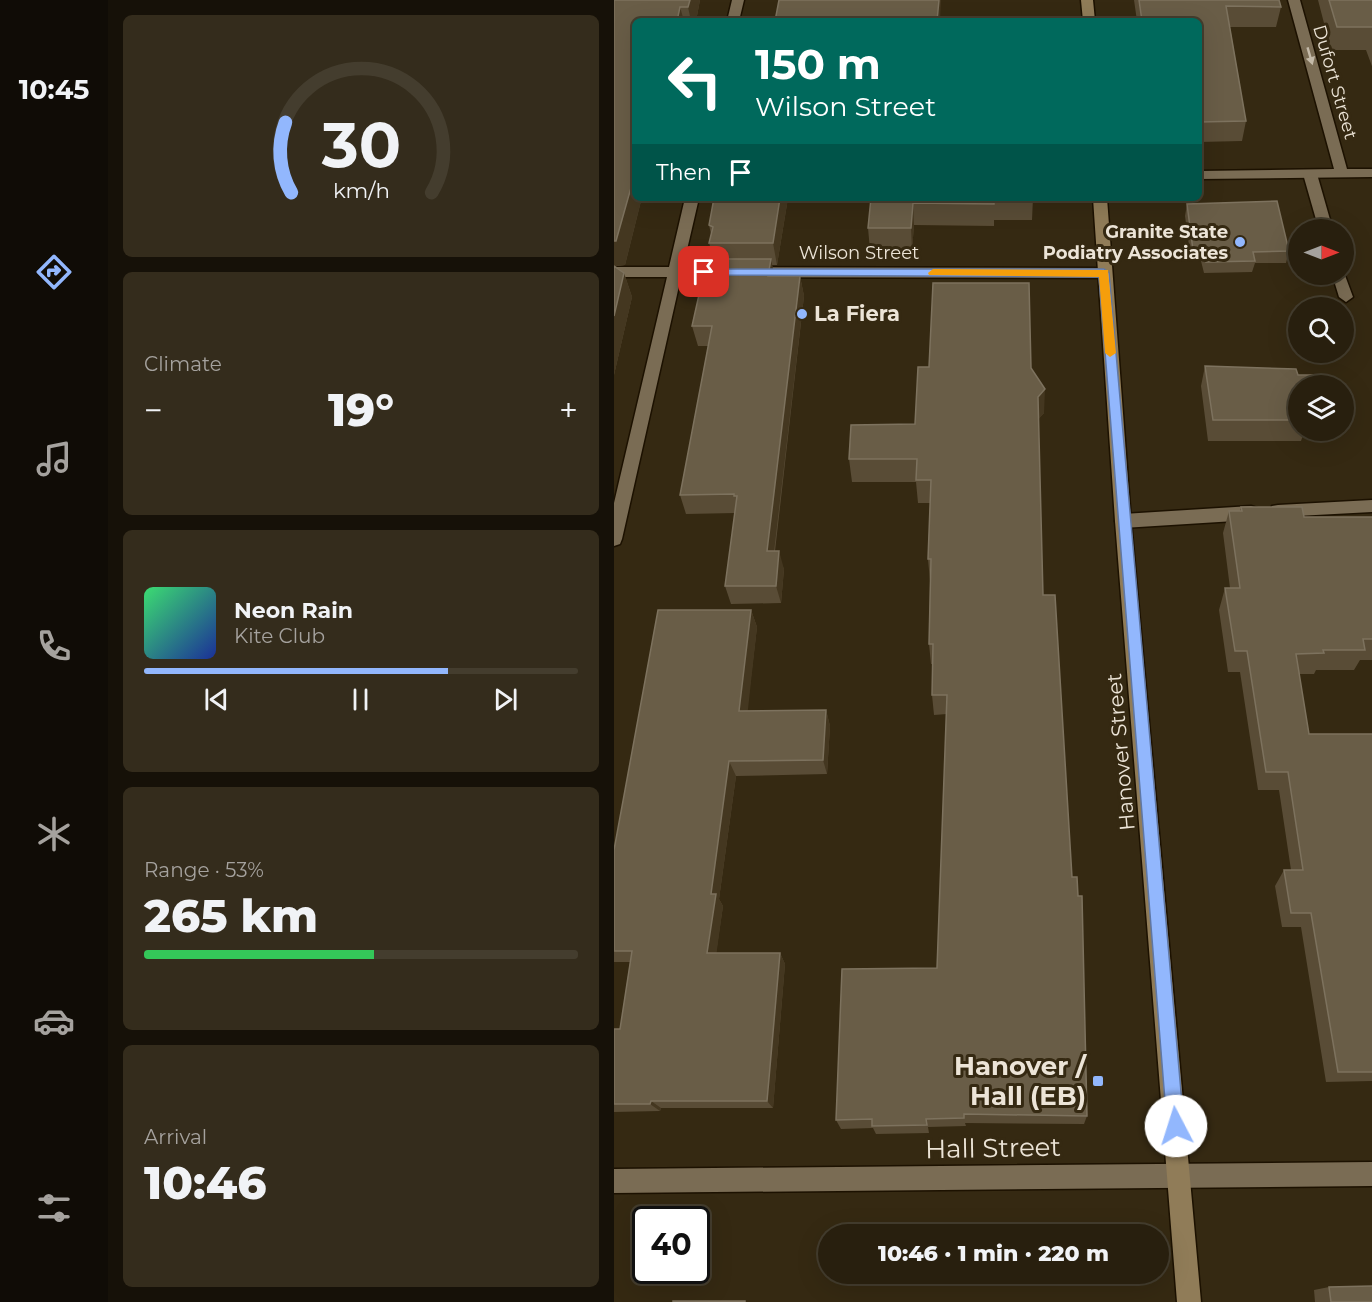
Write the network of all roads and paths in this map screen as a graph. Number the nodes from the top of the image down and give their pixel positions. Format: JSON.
{"nodes":[{"id":1,"x":738,"y":0,"type":"edge"},
{"id":2,"x":1087,"y":0,"type":"edge"},
{"id":3,"x":1294,"y":0,"type":"edge"},
{"id":4,"x":734,"y":18,"type":"edge"},
{"id":5,"x":1089,"y":18,"type":"edge"},
{"id":6,"x":1373,"y":173,"type":"edge"},
{"id":7,"x":1310,"y":174,"type":"junction"},
{"id":8,"x":1342,"y":174,"type":"junction"},
{"id":9,"x":1202,"y":175,"type":"edge"},
{"id":10,"x":691,"y":201,"type":"edge"},
{"id":11,"x":1100,"y":201,"type":"edge"},
{"id":12,"x":1323,"y":219,"type":"edge"},
{"id":13,"x":614,"y":272,"type":"edge"},
{"id":14,"x":676,"y":272,"type":"junction"},
{"id":15,"x":1104,"y":273,"type":"junction"},
{"id":16,"x":1342,"y":285,"type":"edge"},
{"id":17,"x":1346,"y":297,"type":"dead end"},
{"id":18,"x":1373,"y":506,"type":"edge"},
{"id":19,"x":1123,"y":520,"type":"junction"},
{"id":20,"x":614,"y":539,"type":"edge"},
{"id":21,"x":1373,"y":1173,"type":"edge"},
{"id":22,"x":1179,"y":1174,"type":"junction"},
{"id":23,"x":614,"y":1181,"type":"edge"},
{"id":24,"x":1190,"y":1302,"type":"edge"}],
"edges":[{"from":1,"to":4,"type":"street"},
{"from":2,"to":5,"type":"street"},
{"from":3,"to":8,"type":"street","name":"Dufort Street","one_way":true},
{"from":6,"to":8,"type":"street"},
{"from":7,"to":8,"type":"street"},
{"from":7,"to":9,"type":"street"},
{"from":7,"to":12,"type":"street"},
{"from":10,"to":14,"type":"street"},
{"from":11,"to":15,"type":"street","name":"Hanover Street"},
{"from":13,"to":14,"type":"street","name":"Wilson Street"},
{"from":14,"to":15,"type":"street","name":"Wilson Street"},
{"from":14,"to":20,"type":"street"},
{"from":15,"to":19,"type":"street","name":"Hanover Street"},
{"from":16,"to":17,"type":"street"},
{"from":18,"to":19,"type":"street"},
{"from":19,"to":22,"type":"street","name":"Hanover Street"},
{"from":21,"to":22,"type":"street","name":"Hall Street"},
{"from":22,"to":23,"type":"street","name":"Hall Street"},
{"from":22,"to":24,"type":"street","name":"Hanover Street"}]}
